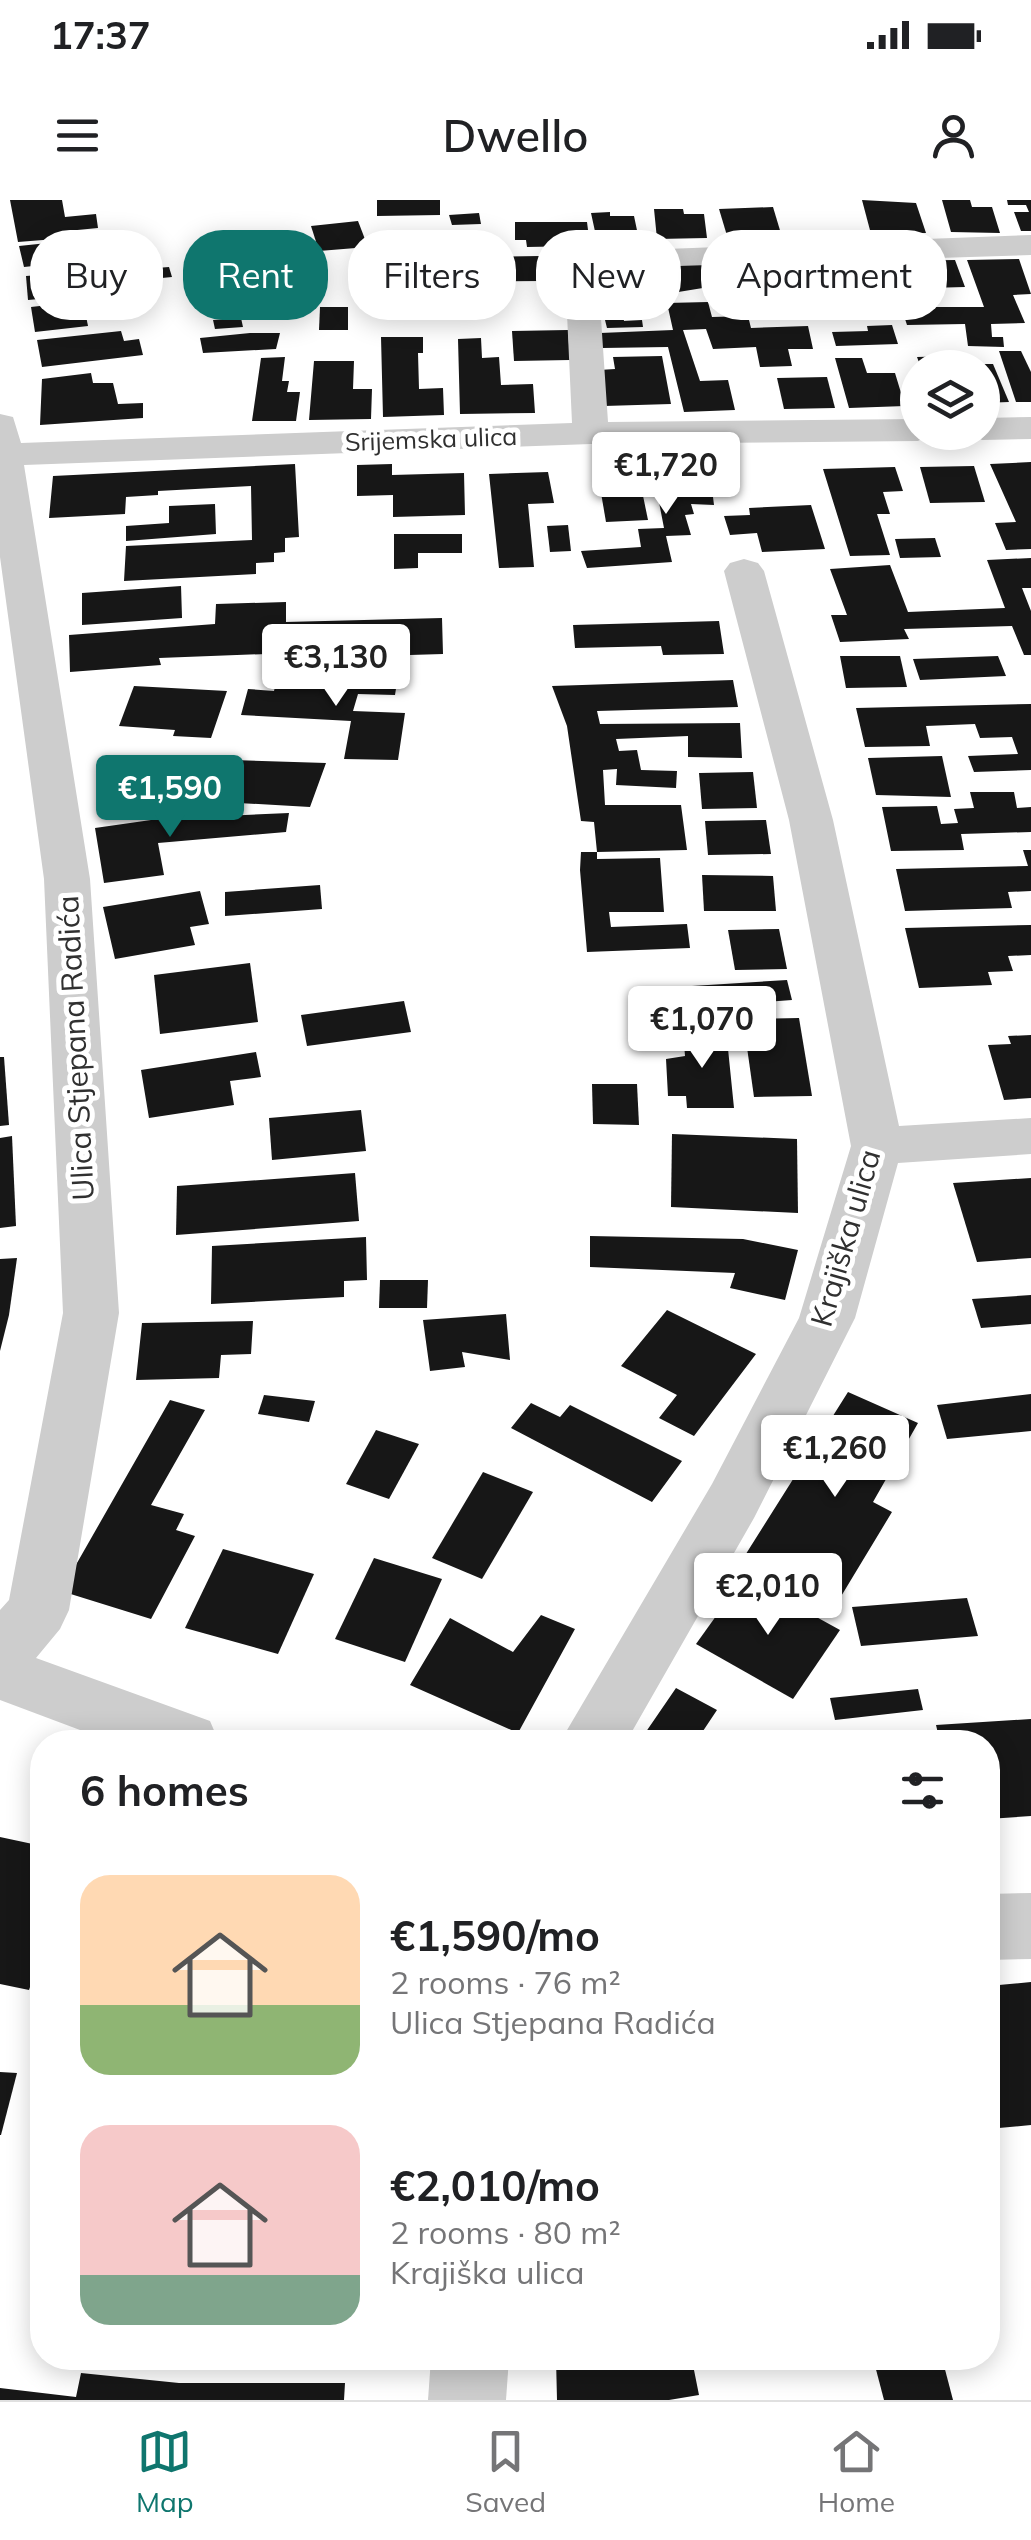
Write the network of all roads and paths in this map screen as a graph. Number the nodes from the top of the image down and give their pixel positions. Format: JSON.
{"nodes":[{"id":1,"x":1031,"y":245,"type":"edge"},
{"id":2,"x":1031,"y":428,"type":"edge"},
{"id":3,"x":1000,"y":429,"type":"edge"},
{"id":4,"x":900,"y":430,"type":"edge"},
{"id":5,"x":591,"y":433,"type":"junction"},
{"id":6,"x":2,"y":440,"type":"edge"},
{"id":7,"x":744,"y":570,"type":"dead end"},
{"id":8,"x":1031,"y":1136,"type":"edge"},
{"id":9,"x":877,"y":1146,"type":"junction"},
{"id":10,"x":0,"y":1656,"type":"edge"},
{"id":11,"x":0,"y":1672,"type":"edge"},
{"id":12,"x":155,"y":1730,"type":"edge"},
{"id":13,"x":599,"y":1730,"type":"edge"},
{"id":14,"x":1000,"y":1926,"type":"edge"},
{"id":15,"x":1031,"y":1926,"type":"edge"},
{"id":16,"x":469,"y":2370,"type":"edge"},
{"id":17,"x":467,"y":2400,"type":"edge"}],
"edges":[{"from":1,"to":5,"type":"street"},
{"from":2,"to":3,"type":"street"},
{"from":4,"to":5,"type":"street","name":"Srijemska ulica"},
{"from":5,"to":6,"type":"street","name":"Srijemska ulica"},
{"from":6,"to":10,"type":"street","name":"Ulica Stjepana Radića"},
{"from":7,"to":9,"type":"street","name":"Krajiška ulica"},
{"from":8,"to":9,"type":"street"},
{"from":9,"to":13,"type":"street","name":"Krajiška ulica"},
{"from":11,"to":12,"type":"street"},
{"from":14,"to":15,"type":"street"},
{"from":16,"to":17,"type":"street"}]}
